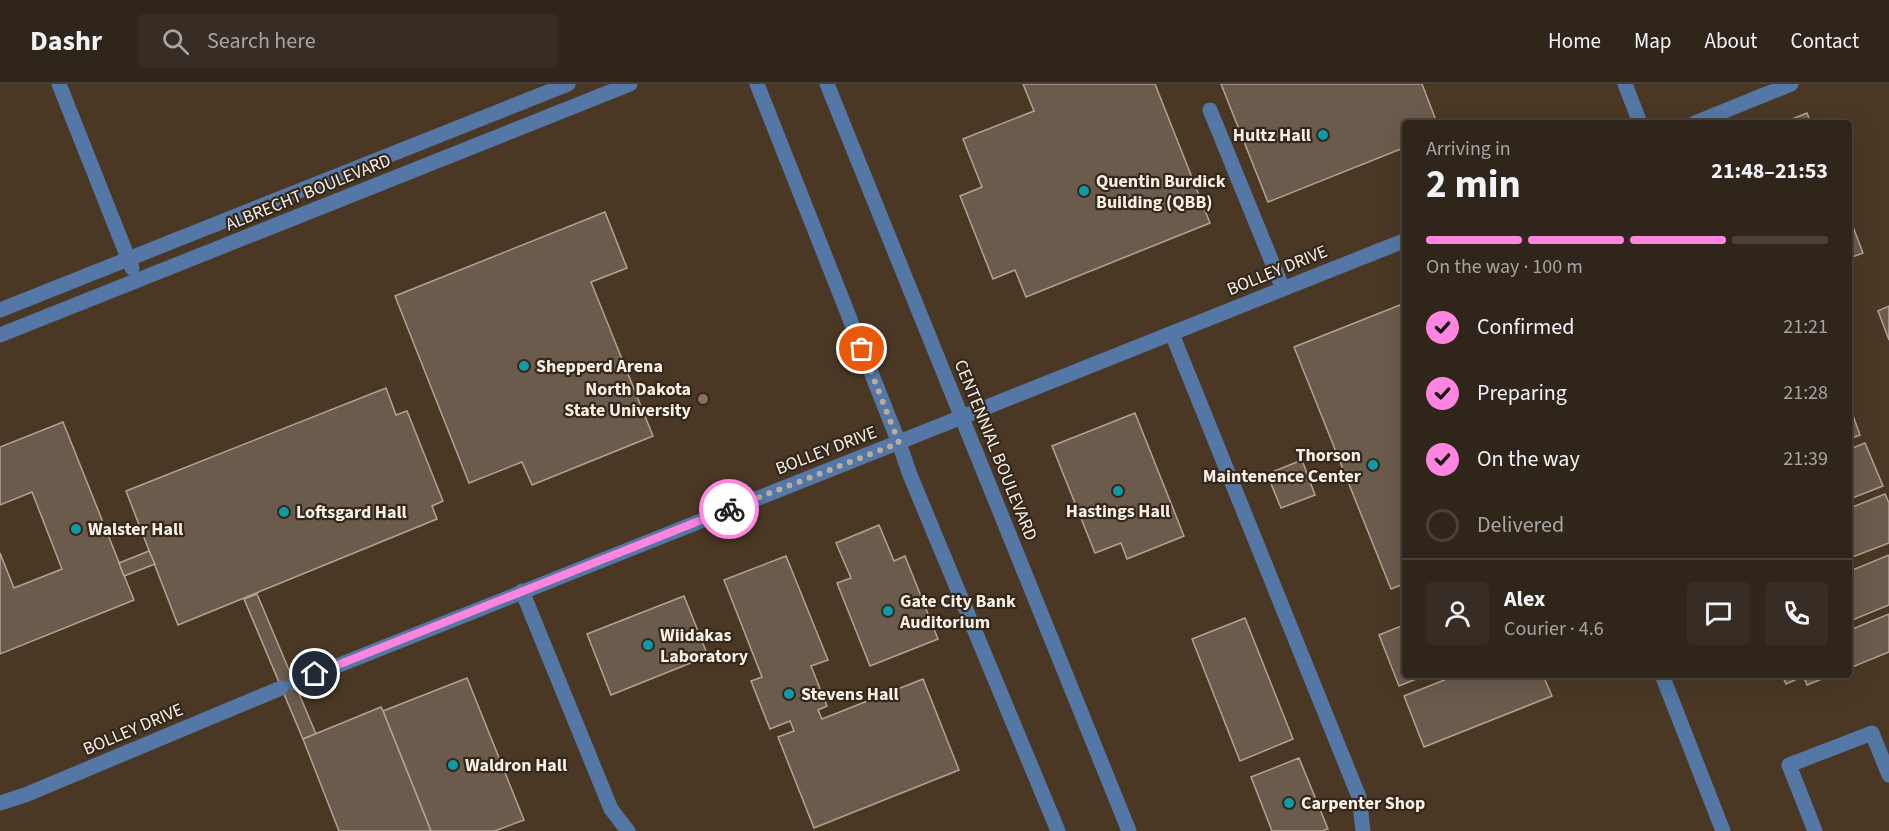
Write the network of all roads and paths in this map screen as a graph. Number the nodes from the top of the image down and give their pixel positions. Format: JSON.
{"nodes":[{"id":1,"x":59,"y":84,"type":"edge"},
{"id":2,"x":568,"y":84,"type":"edge"},
{"id":3,"x":630,"y":84,"type":"edge"},
{"id":4,"x":757,"y":84,"type":"edge"},
{"id":5,"x":827,"y":84,"type":"edge"},
{"id":6,"x":1625,"y":84,"type":"edge"},
{"id":7,"x":1791,"y":84,"type":"edge"},
{"id":8,"x":1210,"y":110,"type":"dead end"},
{"id":9,"x":1639,"y":120,"type":"edge"},
{"id":10,"x":1702,"y":120,"type":"edge"},
{"id":11,"x":1402,"y":242,"type":"edge"},
{"id":12,"x":128,"y":259,"type":"junction"},
{"id":13,"x":137,"y":280,"type":"junction"},
{"id":14,"x":1283,"y":289,"type":"junction"},
{"id":15,"x":0,"y":310,"type":"edge"},
{"id":16,"x":1172,"y":334,"type":"junction"},
{"id":17,"x":0,"y":335,"type":"edge"},
{"id":18,"x":961,"y":418,"type":"junction"},
{"id":19,"x":899,"y":443,"type":"junction"},
{"id":20,"x":522,"y":591,"type":"junction"},
{"id":21,"x":1663,"y":678,"type":"edge"},
{"id":22,"x":1889,"y":775,"type":"edge"},
{"id":23,"x":0,"y":803,"type":"edge"},
{"id":24,"x":628,"y":831,"type":"edge"},
{"id":25,"x":1058,"y":831,"type":"edge"},
{"id":26,"x":1129,"y":831,"type":"edge"},
{"id":27,"x":1363,"y":831,"type":"edge"},
{"id":28,"x":1723,"y":831,"type":"edge"},
{"id":29,"x":1815,"y":831,"type":"edge"}],
"edges":[{"from":1,"to":12,"type":"street"},
{"from":2,"to":12,"type":"street","name":"ALBRECHT BOULEVARD"},
{"from":3,"to":13,"type":"street","name":"ALBRECHT BOULEVARD"},
{"from":4,"to":19,"type":"street"},
{"from":5,"to":18,"type":"street","name":"CENTENNIAL BOULEVARD"},
{"from":6,"to":9,"type":"street"},
{"from":7,"to":10,"type":"street"},
{"from":8,"to":14,"type":"street"},
{"from":11,"to":14,"type":"street","name":"BOLLEY DRIVE"},
{"from":12,"to":13,"type":"street"},
{"from":12,"to":15,"type":"street","name":"ALBRECHT BOULEVARD"},
{"from":13,"to":17,"type":"street","name":"ALBRECHT BOULEVARD"},
{"from":14,"to":16,"type":"street","name":"BOLLEY DRIVE"},
{"from":16,"to":18,"type":"street","name":"BOLLEY DRIVE"},
{"from":16,"to":27,"type":"street"},
{"from":18,"to":19,"type":"street","name":"BOLLEY DRIVE"},
{"from":18,"to":26,"type":"street","name":"CENTENNIAL BOULEVARD"},
{"from":19,"to":20,"type":"street","name":"BOLLEY DRIVE"},
{"from":19,"to":25,"type":"street"},
{"from":20,"to":23,"type":"street","name":"BOLLEY DRIVE"},
{"from":20,"to":24,"type":"street"},
{"from":21,"to":28,"type":"street"},
{"from":22,"to":29,"type":"street"}]}
